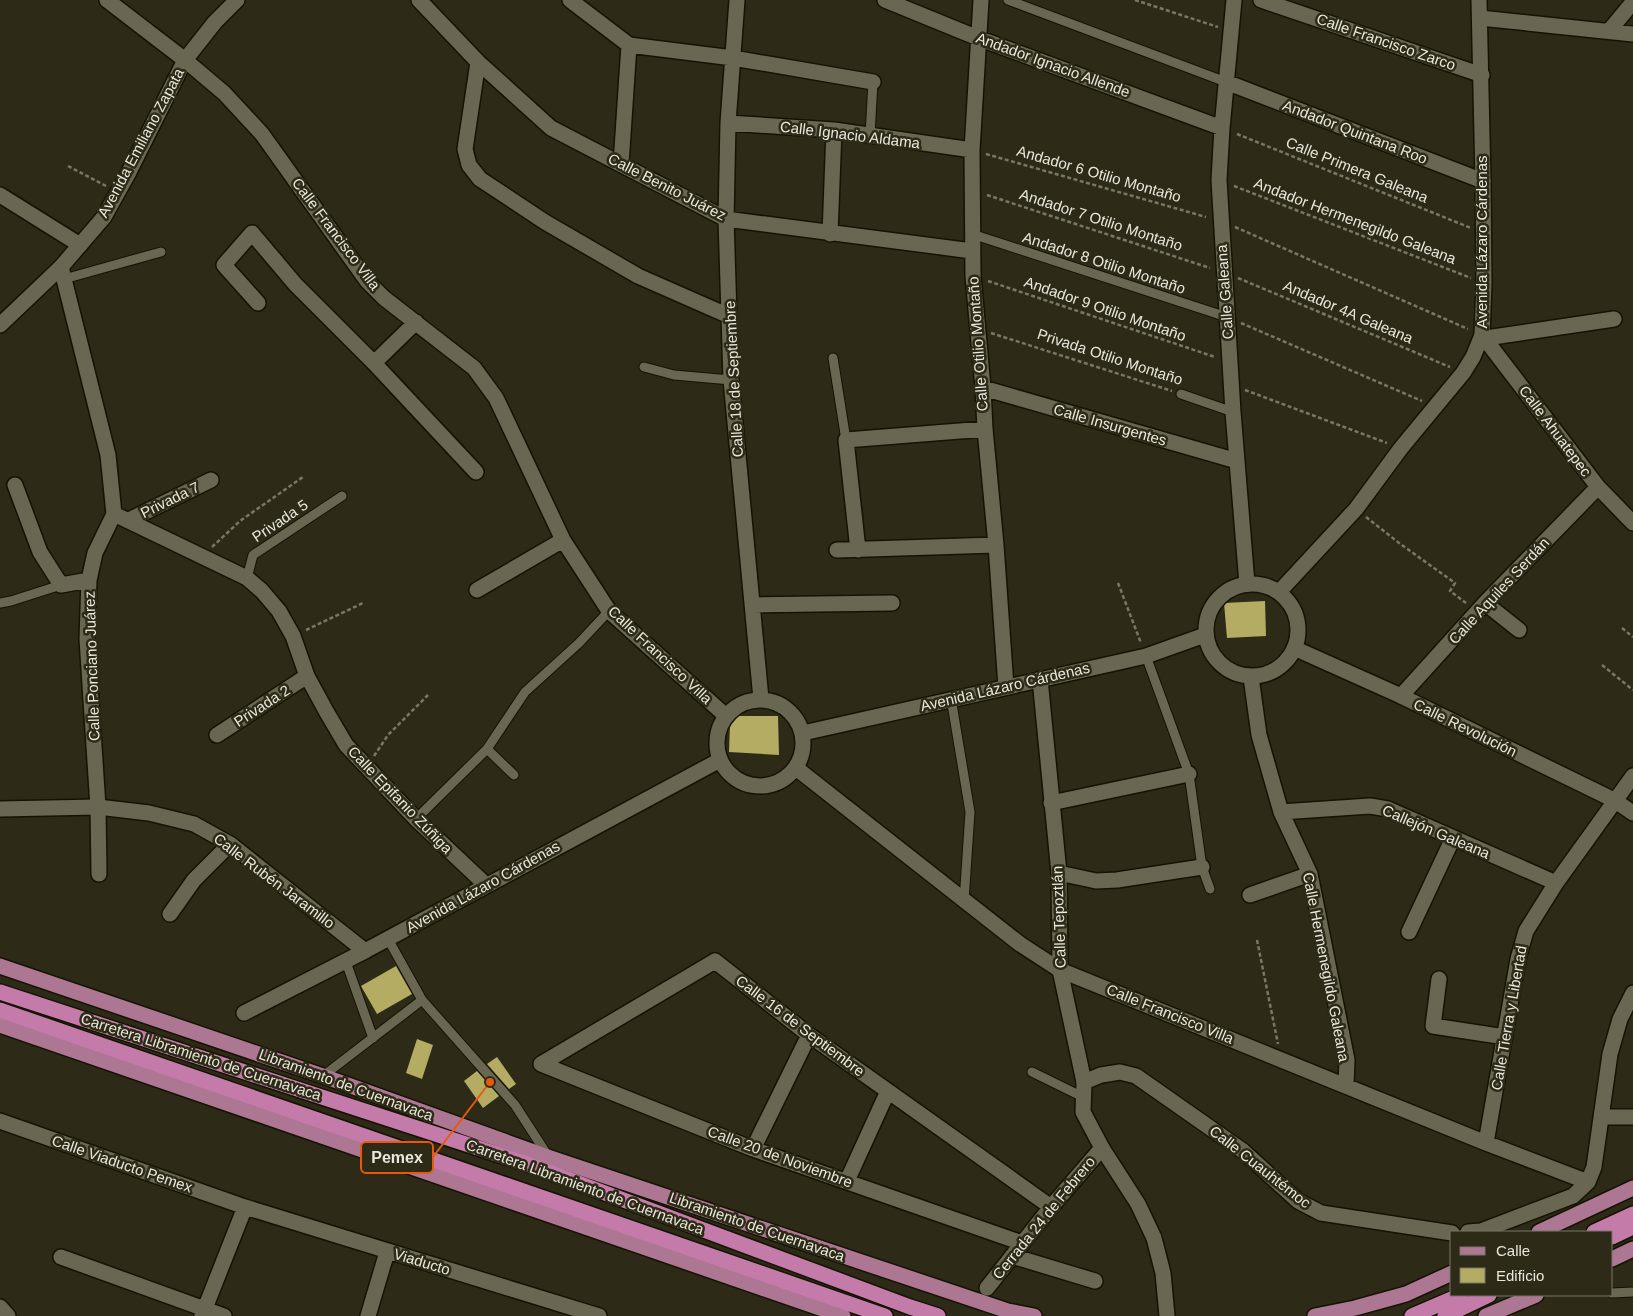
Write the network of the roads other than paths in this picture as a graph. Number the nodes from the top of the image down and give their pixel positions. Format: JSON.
{"nodes":[{"id":1,"x":107,"y":0,"type":"edge"},
{"id":2,"x":419,"y":0,"type":"edge"},
{"id":3,"x":570,"y":0,"type":"edge"},
{"id":4,"x":737,"y":0,"type":"edge"},
{"id":5,"x":885,"y":0,"type":"edge"},
{"id":6,"x":981,"y":0,"type":"edge"},
{"id":7,"x":1008,"y":0,"type":"edge"},
{"id":8,"x":1234,"y":0,"type":"edge"},
{"id":9,"x":1261,"y":0,"type":"edge"},
{"id":10,"x":1479,"y":0,"type":"edge"},
{"id":11,"x":235,"y":1,"type":"edge"},
{"id":12,"x":1633,"y":2,"type":"edge"},
{"id":13,"x":1480,"y":18,"type":"junction"},
{"id":14,"x":1609,"y":31,"type":"junction"},
{"id":15,"x":1633,"y":34,"type":"edge"},
{"id":16,"x":978,"y":38,"type":"junction"},
{"id":17,"x":629,"y":44,"type":"junction"},
{"id":18,"x":733,"y":58,"type":"junction"},
{"id":19,"x":185,"y":60,"type":"junction"},
{"id":20,"x":478,"y":62,"type":"junction"},
{"id":21,"x":1482,"y":75,"type":"junction"},
{"id":22,"x":873,"y":82,"type":"joint"},
{"id":23,"x":1226,"y":82,"type":"junction"},
{"id":24,"x":728,"y":123,"type":"junction"},
{"id":25,"x":1222,"y":128,"type":"junction"},
{"id":26,"x":834,"y":130,"type":"junction"},
{"id":27,"x":870,"y":135,"type":"junction"},
{"id":28,"x":972,"y":150,"type":"junction"},
{"id":29,"x":622,"y":164,"type":"junction"},
{"id":30,"x":1483,"y":181,"type":"junction"},
{"id":31,"x":0,"y":195,"type":"edge"},
{"id":32,"x":726,"y":219,"type":"junction"},
{"id":33,"x":830,"y":234,"type":"junction"},
{"id":34,"x":972,"y":234,"type":"junction"},
{"id":35,"x":80,"y":245,"type":"junction"},
{"id":36,"x":972,"y":251,"type":"junction"},
{"id":37,"x":161,"y":252,"type":"dead end"},
{"id":38,"x":63,"y":273,"type":"junction"},
{"id":39,"x":258,"y":304,"type":"dead end"},
{"id":40,"x":729,"y":316,"type":"junction"},
{"id":41,"x":1228,"y":317,"type":"junction"},
{"id":42,"x":1614,"y":319,"type":"dead end"},
{"id":43,"x":416,"y":322,"type":"junction"},
{"id":44,"x":0,"y":325,"type":"edge"},
{"id":45,"x":1484,"y":336,"type":"junction"},
{"id":46,"x":833,"y":358,"type":"dead end"},
{"id":47,"x":374,"y":363,"type":"junction"},
{"id":48,"x":644,"y":367,"type":"dead end"},
{"id":49,"x":731,"y":380,"type":"junction"},
{"id":50,"x":983,"y":388,"type":"junction"},
{"id":51,"x":1181,"y":394,"type":"road end"},
{"id":52,"x":1233,"y":412,"type":"junction"},
{"id":53,"x":985,"y":429,"type":"junction"},
{"id":54,"x":846,"y":440,"type":"junction"},
{"id":55,"x":1237,"y":461,"type":"junction"},
{"id":56,"x":476,"y":472,"type":"dead end"},
{"id":57,"x":211,"y":480,"type":"dead end"},
{"id":58,"x":15,"y":485,"type":"dead end"},
{"id":59,"x":1598,"y":487,"type":"junction"},
{"id":60,"x":342,"y":496,"type":"dead end"},
{"id":61,"x":114,"y":514,"type":"junction"},
{"id":62,"x":129,"y":520,"type":"junction"},
{"id":63,"x":1633,"y":523,"type":"edge"},
{"id":64,"x":563,"y":540,"type":"junction"},
{"id":65,"x":996,"y":545,"type":"junction"},
{"id":66,"x":837,"y":550,"type":"dead end"},
{"id":67,"x":858,"y":550,"type":"junction"},
{"id":68,"x":247,"y":578,"type":"junction"},
{"id":69,"x":89,"y":580,"type":"junction"},
{"id":70,"x":1247,"y":584,"type":"junction"},
{"id":71,"x":61,"y":585,"type":"junction"},
{"id":72,"x":477,"y":590,"type":"dead end"},
{"id":73,"x":1279,"y":592,"type":"junction"},
{"id":74,"x":0,"y":603,"type":"edge"},
{"id":75,"x":892,"y":603,"type":"dead end"},
{"id":76,"x":752,"y":606,"type":"junction"},
{"id":77,"x":1481,"y":607,"type":"junction"},
{"id":78,"x":609,"y":611,"type":"junction"},
{"id":79,"x":1519,"y":630,"type":"dead end"},
{"id":80,"x":1205,"y":635,"type":"junction"},
{"id":81,"x":1294,"y":648,"type":"junction"},
{"id":82,"x":1146,"y":656,"type":"junction"},
{"id":83,"x":307,"y":676,"type":"junction"},
{"id":84,"x":1251,"y":677,"type":"junction"},
{"id":85,"x":1040,"y":679,"type":"junction"},
{"id":86,"x":1006,"y":687,"type":"junction"},
{"id":87,"x":1401,"y":696,"type":"junction"},
{"id":88,"x":951,"y":698,"type":"junction"},
{"id":89,"x":761,"y":699,"type":"junction"},
{"id":90,"x":726,"y":716,"type":"junction"},
{"id":91,"x":802,"y":733,"type":"junction"},
{"id":92,"x":217,"y":735,"type":"dead end"},
{"id":93,"x":487,"y":749,"type":"junction"},
{"id":94,"x":720,"y":760,"type":"junction"},
{"id":95,"x":796,"y":768,"type":"junction"},
{"id":96,"x":1188,"y":774,"type":"junction"},
{"id":97,"x":514,"y":775,"type":"dead end"},
{"id":98,"x":1633,"y":776,"type":"edge"},
{"id":99,"x":1614,"y":800,"type":"junction"},
{"id":100,"x":1051,"y":803,"type":"junction"},
{"id":101,"x":98,"y":807,"type":"junction"},
{"id":102,"x":0,"y":810,"type":"edge"},
{"id":103,"x":1281,"y":812,"type":"junction"},
{"id":104,"x":1633,"y":813,"type":"edge"},
{"id":105,"x":416,"y":819,"type":"junction"},
{"id":106,"x":1453,"y":838,"type":"junction"},
{"id":107,"x":230,"y":844,"type":"junction"},
{"id":108,"x":1202,"y":867,"type":"junction"},
{"id":109,"x":1059,"y":873,"type":"junction"},
{"id":110,"x":99,"y":874,"type":"dead end"},
{"id":111,"x":1310,"y":874,"type":"junction"},
{"id":112,"x":1556,"y":883,"type":"junction"},
{"id":113,"x":486,"y":885,"type":"junction"},
{"id":114,"x":1210,"y":889,"type":"dead end"},
{"id":115,"x":1250,"y":895,"type":"dead end"},
{"id":116,"x":964,"y":901,"type":"junction"},
{"id":117,"x":170,"y":914,"type":"dead end"},
{"id":118,"x":1410,"y":932,"type":"dead end"},
{"id":119,"x":388,"y":939,"type":"junction"},
{"id":120,"x":365,"y":951,"type":"junction"},
{"id":121,"x":346,"y":962,"type":"junction"},
{"id":122,"x":0,"y":966,"type":"edge"},
{"id":123,"x":1060,"y":970,"type":"junction"},
{"id":124,"x":1439,"y":979,"type":"dead end"},
{"id":125,"x":0,"y":992,"type":"edge"},
{"id":126,"x":1633,"y":993,"type":"edge"},
{"id":127,"x":422,"y":1000,"type":"junction"},
{"id":128,"x":0,"y":1010,"type":"edge"},
{"id":129,"x":244,"y":1013,"type":"dead end"},
{"id":130,"x":0,"y":1025,"type":"edge"},
{"id":131,"x":809,"y":1035,"type":"junction"},
{"id":132,"x":373,"y":1038,"type":"junction"},
{"id":133,"x":1505,"y":1038,"type":"junction"},
{"id":134,"x":541,"y":1064,"type":"joint"},
{"id":135,"x":1032,"y":1072,"type":"dead end"},
{"id":136,"x":323,"y":1076,"type":"junction"},
{"id":137,"x":1346,"y":1086,"type":"junction"},
{"id":138,"x":1084,"y":1090,"type":"junction"},
{"id":139,"x":888,"y":1091,"type":"junction"},
{"id":140,"x":1602,"y":1117,"type":"junction"},
{"id":141,"x":1633,"y":1117,"type":"edge"},
{"id":142,"x":0,"y":1121,"type":"edge"},
{"id":143,"x":1486,"y":1143,"type":"junction"},
{"id":144,"x":1102,"y":1148,"type":"junction"},
{"id":145,"x":753,"y":1149,"type":"junction"},
{"id":146,"x":548,"y":1157,"type":"junction"},
{"id":147,"x":847,"y":1181,"type":"junction"},
{"id":148,"x":1588,"y":1182,"type":"junction"},
{"id":149,"x":1633,"y":1188,"type":"edge"},
{"id":150,"x":245,"y":1207,"type":"junction"},
{"id":151,"x":1051,"y":1207,"type":"junction"},
{"id":152,"x":1633,"y":1214,"type":"edge"},
{"id":153,"x":1633,"y":1227,"type":"edge"},
{"id":154,"x":1481,"y":1231,"type":"edge"},
{"id":155,"x":1541,"y":1231,"type":"edge"},
{"id":156,"x":1596,"y":1231,"type":"edge"},
{"id":157,"x":1450,"y":1233,"type":"edge"},
{"id":158,"x":1613,"y":1237,"type":"edge"},
{"id":159,"x":1022,"y":1243,"type":"junction"},
{"id":160,"x":1633,"y":1249,"type":"edge"},
{"id":161,"x":387,"y":1252,"type":"junction"},
{"id":162,"x":1012,"y":1256,"type":"junction"},
{"id":163,"x":61,"y":1257,"type":"dead end"},
{"id":164,"x":1613,"y":1259,"type":"edge"},
{"id":165,"x":1450,"y":1274,"type":"edge"},
{"id":166,"x":1095,"y":1281,"type":"dead end"},
{"id":167,"x":987,"y":1288,"type":"dead end"},
{"id":168,"x":1633,"y":1292,"type":"edge"},
{"id":169,"x":1613,"y":1293,"type":"edge"},
{"id":170,"x":1459,"y":1296,"type":"edge"},
{"id":171,"x":1488,"y":1296,"type":"edge"},
{"id":172,"x":1534,"y":1296,"type":"edge"},
{"id":173,"x":0,"y":1307,"type":"edge"},
{"id":174,"x":203,"y":1313,"type":"edge"},
{"id":175,"x":8,"y":1316,"type":"edge"},
{"id":176,"x":224,"y":1316,"type":"edge"},
{"id":177,"x":368,"y":1316,"type":"edge"},
{"id":178,"x":599,"y":1316,"type":"edge"},
{"id":179,"x":843,"y":1316,"type":"edge"},
{"id":180,"x":885,"y":1316,"type":"edge"},
{"id":181,"x":938,"y":1316,"type":"edge"},
{"id":182,"x":1034,"y":1316,"type":"edge"},
{"id":183,"x":1167,"y":1316,"type":"edge"},
{"id":184,"x":1315,"y":1316,"type":"edge"},
{"id":185,"x":1412,"y":1316,"type":"edge"},
{"id":186,"x":1445,"y":1316,"type":"edge"},
{"id":187,"x":1486,"y":1316,"type":"edge"}],
"edges":[{"from":1,"to":19,"type":"street","name":"Calle Francisco Villa"},
{"from":2,"to":20,"type":"street","name":"Calle Benito Juárez"},
{"from":3,"to":17,"type":"street"},
{"from":4,"to":18,"type":"street","name":"Calle 18 de Septiembre"},
{"from":5,"to":16,"type":"street","name":"Andador Ignacio Allende"},
{"from":6,"to":16,"type":"street","name":"Calle Otilio Montaño"},
{"from":7,"to":23,"type":"lane"},
{"from":8,"to":23,"type":"street","name":"Calle Galeana"},
{"from":9,"to":21,"type":"street","name":"Calle Francisco Zarco"},
{"from":10,"to":13,"type":"street","name":"Avenida Lázaro Cárdenas"},
{"from":11,"to":19,"type":"street","name":"Avenida Emiliano Zapata"},
{"from":12,"to":14,"type":"street"},
{"from":13,"to":14,"type":"street"},
{"from":13,"to":21,"type":"street","name":"Avenida Lázaro Cárdenas"},
{"from":14,"to":15,"type":"street"},
{"from":16,"to":25,"type":"street","name":"Andador Ignacio Allende"},
{"from":16,"to":28,"type":"street","name":"Calle Otilio Montaño"},
{"from":17,"to":18,"type":"street"},
{"from":17,"to":29,"type":"street"},
{"from":18,"to":22,"type":"street"},
{"from":18,"to":24,"type":"street","name":"Calle 18 de Septiembre"},
{"from":19,"to":35,"type":"street","name":"Avenida Emiliano Zapata"},
{"from":19,"to":43,"type":"street","name":"Calle Francisco Villa"},
{"from":20,"to":29,"type":"street","name":"Calle Benito Juárez"},
{"from":20,"to":40,"type":"street"},
{"from":21,"to":30,"type":"street","name":"Avenida Lázaro Cárdenas"},
{"from":22,"to":27,"type":"lane"},
{"from":23,"to":25,"type":"street","name":"Calle Galeana"},
{"from":23,"to":30,"type":"street","name":"Andador Quintana Roo"},
{"from":24,"to":26,"type":"street","name":"Calle Ignacio Aldama"},
{"from":24,"to":32,"type":"street","name":"Calle 18 de Septiembre"},
{"from":25,"to":41,"type":"street","name":"Calle Galeana"},
{"from":26,"to":27,"type":"street","name":"Calle Ignacio Aldama"},
{"from":26,"to":33,"type":"street"},
{"from":27,"to":28,"type":"street","name":"Calle Ignacio Aldama"},
{"from":28,"to":34,"type":"street","name":"Calle Otilio Montaño"},
{"from":29,"to":32,"type":"street","name":"Calle Benito Juárez"},
{"from":30,"to":45,"type":"street","name":"Avenida Lázaro Cárdenas"},
{"from":31,"to":35,"type":"street"},
{"from":32,"to":33,"type":"street","name":"Calle Benito Juárez"},
{"from":32,"to":40,"type":"street","name":"Calle 18 de Septiembre"},
{"from":33,"to":36,"type":"street","name":"Calle Benito Juárez"},
{"from":34,"to":36,"type":"street","name":"Calle Otilio Montaño"},
{"from":34,"to":41,"type":"lane","name":"Andador 8 Otilio Montaño"},
{"from":35,"to":38,"type":"street","name":"Avenida Emiliano Zapata"},
{"from":36,"to":50,"type":"street","name":"Calle Otilio Montaño"},
{"from":37,"to":38,"type":"lane"},
{"from":38,"to":44,"type":"street","name":"Avenida Emiliano Zapata"},
{"from":38,"to":61,"type":"street"},
{"from":39,"to":47,"type":"street"},
{"from":40,"to":49,"type":"street","name":"Calle 18 de Septiembre"},
{"from":41,"to":52,"type":"street","name":"Calle Galeana"},
{"from":42,"to":45,"type":"street"},
{"from":43,"to":47,"type":"street"},
{"from":43,"to":64,"type":"street","name":"Calle Francisco Villa"},
{"from":45,"to":59,"type":"street","name":"Calle Ahuatepec"},
{"from":45,"to":73,"type":"street","name":"Avenida Lázaro Cárdenas"},
{"from":46,"to":54,"type":"lane"},
{"from":47,"to":56,"type":"street"},
{"from":48,"to":49,"type":"lane"},
{"from":49,"to":76,"type":"street","name":"Calle 18 de Septiembre"},
{"from":50,"to":53,"type":"street","name":"Calle Otilio Montaño"},
{"from":50,"to":55,"type":"street","name":"Calle Insurgentes"},
{"from":51,"to":52,"type":"lane","name":"Privada Otilio Montaño"},
{"from":52,"to":55,"type":"street","name":"Calle Galeana"},
{"from":53,"to":54,"type":"street"},
{"from":53,"to":65,"type":"street","name":"Calle Otilio Montaño"},
{"from":54,"to":67,"type":"street"},
{"from":55,"to":70,"type":"street","name":"Calle Galeana"},
{"from":57,"to":62,"type":"street","name":"Privada 7"},
{"from":58,"to":71,"type":"street"},
{"from":59,"to":63,"type":"street","name":"Calle Ahuatepec"},
{"from":59,"to":77,"type":"street","name":"Calle Aquiles Serdán"},
{"from":60,"to":68,"type":"lane","name":"Privada 5"},
{"from":61,"to":62,"type":"street","name":"Calle Epifanio Zúñiga"},
{"from":61,"to":69,"type":"street","name":"Calle Ponciano Juárez"},
{"from":62,"to":68,"type":"street","name":"Calle Epifanio Zúñiga"},
{"from":64,"to":72,"type":"street"},
{"from":64,"to":78,"type":"street","name":"Calle Francisco Villa"},
{"from":65,"to":67,"type":"street"},
{"from":65,"to":86,"type":"street","name":"Calle Otilio Montaño"},
{"from":66,"to":67,"type":"street"},
{"from":68,"to":83,"type":"street","name":"Calle Epifanio Zúñiga"},
{"from":69,"to":71,"type":"street"},
{"from":69,"to":101,"type":"street","name":"Calle Ponciano Juárez"},
{"from":70,"to":73,"type":"street"},
{"from":70,"to":80,"type":"street"},
{"from":71,"to":74,"type":"lane"},
{"from":73,"to":81,"type":"street"},
{"from":75,"to":76,"type":"street"},
{"from":76,"to":89,"type":"street","name":"Calle 18 de Septiembre"},
{"from":77,"to":79,"type":"street"},
{"from":77,"to":87,"type":"street","name":"Calle Aquiles Serdán"},
{"from":78,"to":90,"type":"street","name":"Calle Francisco Villa"},
{"from":78,"to":93,"type":"lane"},
{"from":80,"to":82,"type":"street","name":"Avenida Lázaro Cárdenas"},
{"from":80,"to":84,"type":"street"},
{"from":81,"to":84,"type":"street"},
{"from":81,"to":87,"type":"street","name":"Calle Revolución"},
{"from":82,"to":85,"type":"street","name":"Avenida Lázaro Cárdenas"},
{"from":82,"to":96,"type":"lane"},
{"from":83,"to":92,"type":"street","name":"Privada 2"},
{"from":83,"to":105,"type":"street","name":"Calle Epifanio Zúñiga"},
{"from":84,"to":103,"type":"street","name":"Calle Hermenegildo Galeana"},
{"from":85,"to":86,"type":"street","name":"Avenida Lázaro Cárdenas"},
{"from":85,"to":100,"type":"street","name":"Calle Tepoztlán"},
{"from":86,"to":88,"type":"street","name":"Avenida Lázaro Cárdenas"},
{"from":87,"to":99,"type":"street","name":"Calle Revolución"},
{"from":88,"to":91,"type":"street","name":"Avenida Lázaro Cárdenas"},
{"from":88,"to":116,"type":"lane"},
{"from":89,"to":90,"type":"street"},
{"from":89,"to":91,"type":"street"},
{"from":90,"to":94,"type":"street"},
{"from":91,"to":95,"type":"street"},
{"from":93,"to":97,"type":"lane"},
{"from":93,"to":105,"type":"lane"},
{"from":94,"to":95,"type":"street"},
{"from":94,"to":113,"type":"street","name":"Avenida Lázaro Cárdenas"},
{"from":95,"to":116,"type":"street","name":"Calle Francisco Villa"},
{"from":96,"to":100,"type":"street"},
{"from":96,"to":108,"type":"lane"},
{"from":98,"to":99,"type":"street","name":"Calle Tierra y Libertad"},
{"from":99,"to":104,"type":"street","name":"Calle Revolución"},
{"from":99,"to":112,"type":"street","name":"Calle Tierra y Libertad"},
{"from":100,"to":109,"type":"street","name":"Calle Tepoztlán"},
{"from":101,"to":102,"type":"street","name":"Calle Rubén Jaramillo"},
{"from":101,"to":107,"type":"street","name":"Calle Rubén Jaramillo"},
{"from":101,"to":110,"type":"street","name":"Calle Ponciano Juárez"},
{"from":103,"to":106,"type":"street","name":"Callejón Galeana"},
{"from":103,"to":111,"type":"street","name":"Calle Hermenegildo Galeana"},
{"from":105,"to":113,"type":"street","name":"Calle Epifanio Zúñiga"},
{"from":106,"to":112,"type":"street","name":"Callejón Galeana"},
{"from":106,"to":118,"type":"street"},
{"from":107,"to":117,"type":"street"},
{"from":107,"to":120,"type":"street","name":"Calle Rubén Jaramillo"},
{"from":108,"to":109,"type":"street"},
{"from":108,"to":114,"type":"lane"},
{"from":109,"to":123,"type":"street","name":"Calle Tepoztlán"},
{"from":111,"to":115,"type":"street"},
{"from":111,"to":137,"type":"street","name":"Calle Hermenegildo Galeana"},
{"from":112,"to":133,"type":"street","name":"Calle Tierra y Libertad"},
{"from":113,"to":119,"type":"street","name":"Avenida Lázaro Cárdenas"},
{"from":116,"to":123,"type":"street","name":"Calle Francisco Villa"},
{"from":119,"to":120,"type":"street","name":"Avenida Lázaro Cárdenas"},
{"from":119,"to":127,"type":"lane"},
{"from":120,"to":121,"type":"street","name":"Avenida Lázaro Cárdenas"},
{"from":121,"to":129,"type":"street","name":"Avenida Lázaro Cárdenas"},
{"from":121,"to":132,"type":"lane"},
{"from":122,"to":136,"type":"main road","name":"Libramiento de Cuernavaca"},
{"from":123,"to":137,"type":"street","name":"Calle Francisco Villa"},
{"from":123,"to":138,"type":"street","name":"Calle Tepoztlán"},
{"from":124,"to":133,"type":"street"},
{"from":125,"to":181,"type":"highway","name":"Carretera Libramiento de Cuernavaca"},
{"from":126,"to":140,"type":"street"},
{"from":127,"to":132,"type":"lane"},
{"from":127,"to":146,"type":"lane"},
{"from":128,"to":180,"type":"highway","name":"Carretera Libramiento de Cuernavaca"},
{"from":130,"to":179,"type":"main road"},
{"from":131,"to":134,"type":"street","name":"Calle 16 de Septiembre"},
{"from":131,"to":139,"type":"street","name":"Calle 16 de Septiembre"},
{"from":131,"to":145,"type":"street"},
{"from":132,"to":136,"type":"lane"},
{"from":133,"to":143,"type":"street","name":"Calle Tierra y Libertad"},
{"from":134,"to":145,"type":"street","name":"Calle 20 de Noviembre"},
{"from":135,"to":138,"type":"lane"},
{"from":136,"to":146,"type":"main road","name":"Libramiento de Cuernavaca"},
{"from":137,"to":143,"type":"street","name":"Calle Francisco Villa"},
{"from":138,"to":144,"type":"street","name":"Calle Tepoztlán"},
{"from":138,"to":157,"type":"street","name":"Calle Cuauhtémoc"},
{"from":139,"to":147,"type":"street"},
{"from":139,"to":151,"type":"street","name":"Calle 16 de Septiembre"},
{"from":140,"to":141,"type":"street"},
{"from":140,"to":148,"type":"street"},
{"from":142,"to":150,"type":"street","name":"Calle Viaducto Pemex"},
{"from":143,"to":148,"type":"street","name":"Calle Francisco Villa"},
{"from":144,"to":151,"type":"street","name":"Cerrada 24 de Febrero"},
{"from":144,"to":183,"type":"street","name":"Calle Tepoztlán"},
{"from":145,"to":147,"type":"street","name":"Calle 20 de Noviembre"},
{"from":146,"to":182,"type":"main road","name":"Libramiento de Cuernavaca"},
{"from":147,"to":159,"type":"street","name":"Calle 20 de Noviembre"},
{"from":148,"to":154,"type":"street"},
{"from":149,"to":155,"type":"main road"},
{"from":150,"to":161,"type":"street","name":"Viaducto"},
{"from":150,"to":174,"type":"street"},
{"from":151,"to":159,"type":"street","name":"Cerrada 24 de Febrero"},
{"from":152,"to":156,"type":"highway"},
{"from":153,"to":158,"type":"highway"},
{"from":159,"to":162,"type":"street","name":"Cerrada 24 de Febrero"},
{"from":160,"to":164,"type":"main road"},
{"from":161,"to":177,"type":"street"},
{"from":161,"to":178,"type":"street","name":"Viaducto"},
{"from":162,"to":166,"type":"street"},
{"from":162,"to":167,"type":"street","name":"Cerrada 24 de Febrero"},
{"from":163,"to":174,"type":"street"},
{"from":165,"to":184,"type":"main road"},
{"from":168,"to":169,"type":"lane"},
{"from":170,"to":185,"type":"highway"},
{"from":171,"to":186,"type":"highway"},
{"from":172,"to":187,"type":"main road"},
{"from":173,"to":175,"type":"street"},
{"from":174,"to":176,"type":"street"}]}
